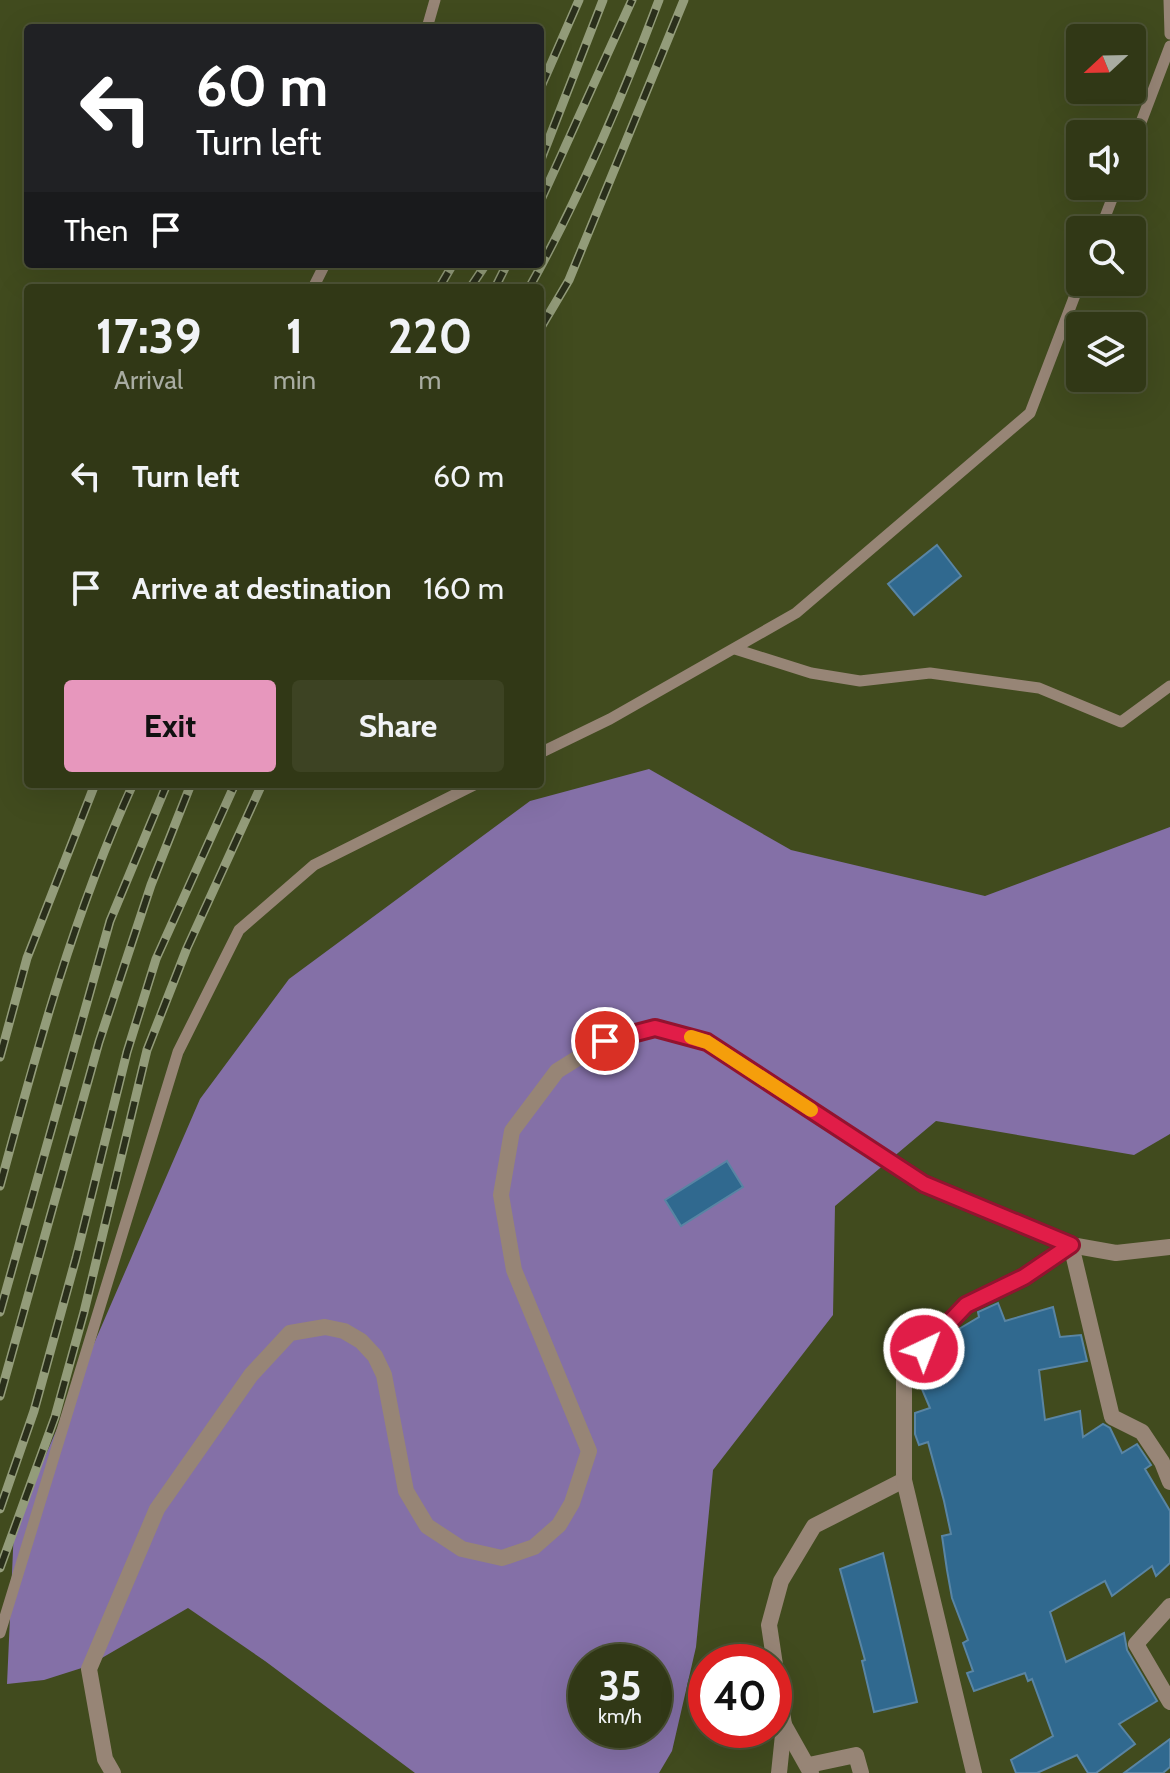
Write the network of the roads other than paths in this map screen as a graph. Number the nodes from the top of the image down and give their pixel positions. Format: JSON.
{"nodes":[{"id":1,"x":435,"y":0,"type":"edge"},
{"id":2,"x":1169,"y":0,"type":"edge"},
{"id":3,"x":428,"y":24,"type":"edge"},
{"id":4,"x":1170,"y":34,"type":"edge"},
{"id":5,"x":1170,"y":46,"type":"edge"},
{"id":6,"x":1142,"y":120,"type":"edge"},
{"id":7,"x":1075,"y":296,"type":"edge"},
{"id":8,"x":735,"y":649,"type":"junction"},
{"id":9,"x":1170,"y":686,"type":"edge"},
{"id":10,"x":544,"y":751,"type":"edge"},
{"id":11,"x":468,"y":788,"type":"edge"},
{"id":12,"x":1071,"y":1245,"type":"junction"},
{"id":13,"x":1170,"y":1247,"type":"edge"},
{"id":14,"x":904,"y":1480,"type":"junction"},
{"id":15,"x":1170,"y":1482,"type":"edge"},
{"id":16,"x":1170,"y":1606,"type":"edge"},
{"id":17,"x":0,"y":1633,"type":"edge"},
{"id":18,"x":772,"y":1644,"type":"edge"},
{"id":19,"x":1170,"y":1702,"type":"edge"},
{"id":20,"x":792,"y":1739,"type":"edge"},
{"id":21,"x":782,"y":1748,"type":"edge"},
{"id":22,"x":810,"y":1769,"type":"edge"},
{"id":23,"x":113,"y":1773,"type":"edge"},
{"id":24,"x":779,"y":1773,"type":"edge"},
{"id":25,"x":861,"y":1773,"type":"edge"},
{"id":26,"x":974,"y":1773,"type":"edge"}],
"edges":[{"from":1,"to":3,"type":"lane"},
{"from":2,"to":4,"type":"lane"},
{"from":5,"to":6,"type":"lane"},
{"from":7,"to":8,"type":"lane"},
{"from":8,"to":9,"type":"lane"},
{"from":8,"to":10,"type":"lane"},
{"from":11,"to":17,"type":"lane"},
{"from":12,"to":13,"type":"street"},
{"from":12,"to":14,"type":"street"},
{"from":12,"to":15,"type":"street"},
{"from":12,"to":23,"type":"street"},
{"from":14,"to":18,"type":"street"},
{"from":14,"to":26,"type":"street"},
{"from":16,"to":19,"type":"street"},
{"from":20,"to":22,"type":"street"},
{"from":21,"to":24,"type":"street"},
{"from":22,"to":25,"type":"street"}]}
